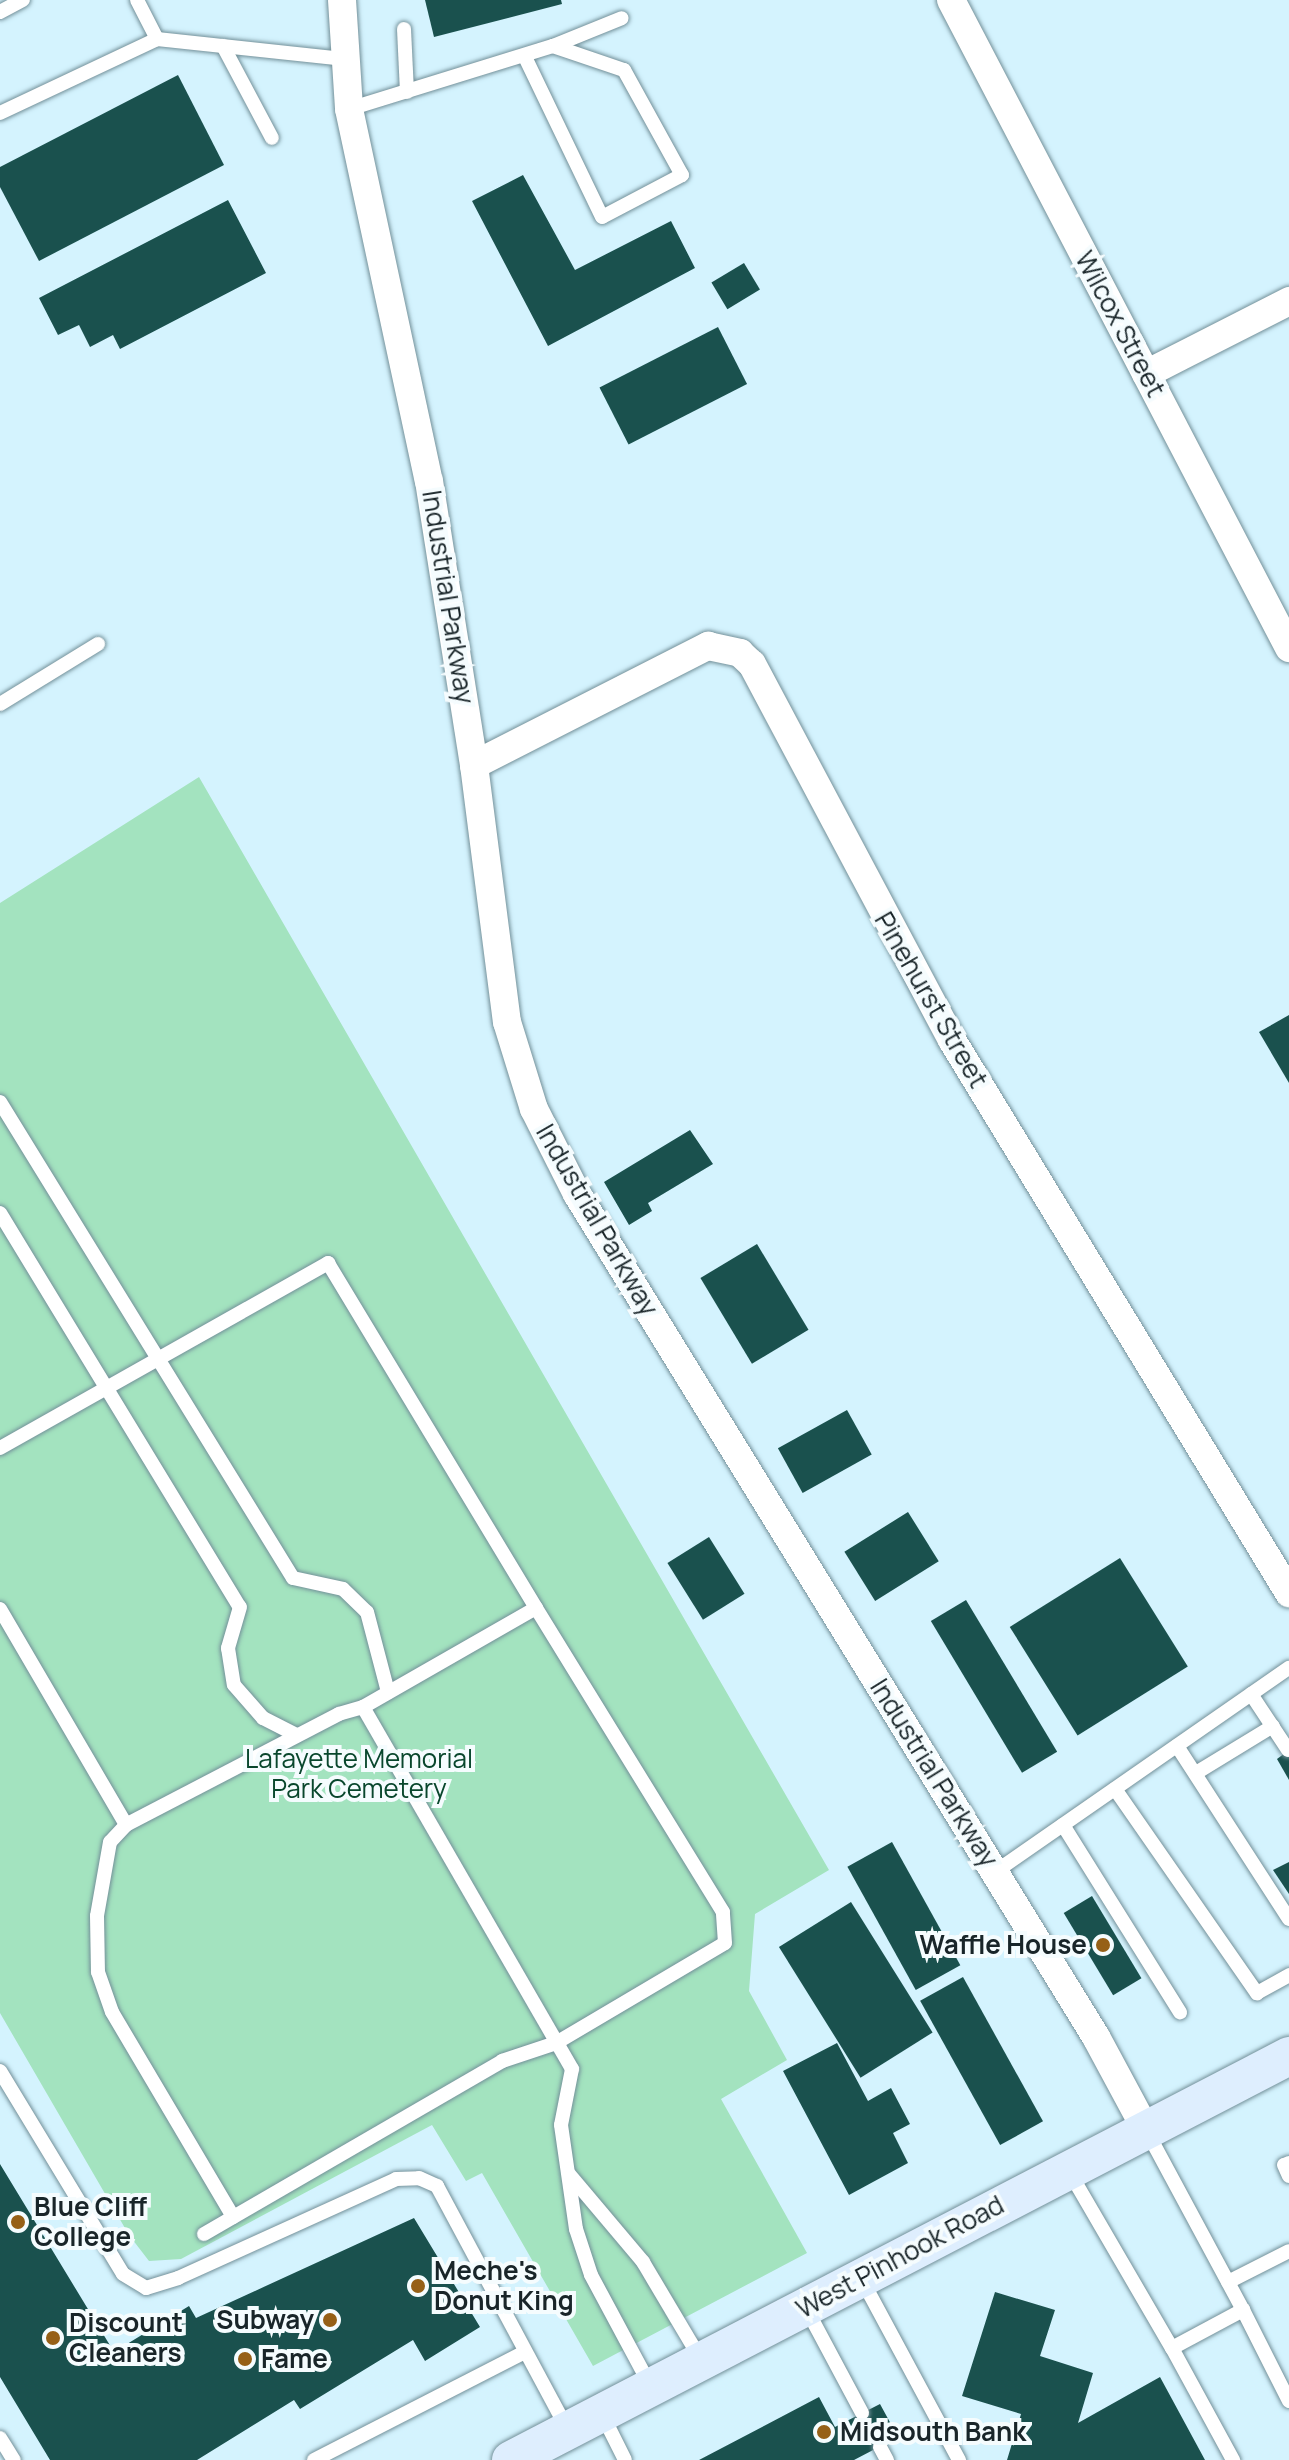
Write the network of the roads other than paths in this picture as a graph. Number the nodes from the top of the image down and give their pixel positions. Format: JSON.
{"nodes":[{"id":1,"x":23,"y":0,"type":"edge"},
{"id":2,"x":137,"y":0,"type":"edge"},
{"id":3,"x":342,"y":0,"type":"edge"},
{"id":4,"x":951,"y":0,"type":"edge"},
{"id":5,"x":0,"y":12,"type":"edge"},
{"id":6,"x":622,"y":18,"type":"dead end"},
{"id":7,"x":404,"y":29,"type":"dead end"},
{"id":8,"x":157,"y":39,"type":"junction"},
{"id":9,"x":223,"y":46,"type":"junction"},
{"id":10,"x":553,"y":46,"type":"junction"},
{"id":11,"x":525,"y":57,"type":"junction"},
{"id":12,"x":343,"y":59,"type":"junction"},
{"id":13,"x":407,"y":92,"type":"junction"},
{"id":14,"x":349,"y":109,"type":"junction"},
{"id":15,"x":0,"y":113,"type":"edge"},
{"id":16,"x":272,"y":138,"type":"dead end"},
{"id":17,"x":1289,"y":301,"type":"edge"},
{"id":18,"x":1146,"y":374,"type":"junction"},
{"id":19,"x":98,"y":644,"type":"dead end"},
{"id":20,"x":1289,"y":648,"type":"edge"},
{"id":21,"x":0,"y":704,"type":"edge"},
{"id":22,"x":474,"y":765,"type":"junction"},
{"id":23,"x":0,"y":1102,"type":"edge"},
{"id":24,"x":0,"y":1213,"type":"edge"},
{"id":25,"x":157,"y":1359,"type":"junction"},
{"id":26,"x":106,"y":1388,"type":"junction"},
{"id":27,"x":0,"y":1448,"type":"edge"},
{"id":28,"x":1289,"y":1593,"type":"edge"},
{"id":29,"x":536,"y":1608,"type":"junction"},
{"id":30,"x":0,"y":1609,"type":"edge"},
{"id":31,"x":1289,"y":1668,"type":"edge"},
{"id":32,"x":388,"y":1692,"type":"junction"},
{"id":33,"x":1251,"y":1694,"type":"junction"},
{"id":34,"x":363,"y":1707,"type":"junction"},
{"id":35,"x":1273,"y":1726,"type":"junction"},
{"id":36,"x":297,"y":1735,"type":"junction"},
{"id":37,"x":1177,"y":1746,"type":"junction"},
{"id":38,"x":1288,"y":1750,"type":"edge"},
{"id":39,"x":1196,"y":1773,"type":"junction"},
{"id":40,"x":1115,"y":1789,"type":"junction"},
{"id":41,"x":126,"y":1825,"type":"junction"},
{"id":42,"x":1063,"y":1825,"type":"junction"},
{"id":43,"x":995,"y":1872,"type":"junction"},
{"id":44,"x":1289,"y":1919,"type":"edge"},
{"id":45,"x":1289,"y":1975,"type":"edge"},
{"id":46,"x":1180,"y":2012,"type":"dead end"},
{"id":47,"x":556,"y":2043,"type":"junction"},
{"id":48,"x":1289,"y":2056,"type":"edge"},
{"id":49,"x":0,"y":2071,"type":"edge"},
{"id":50,"x":1146,"y":2130,"type":"junction"},
{"id":51,"x":1289,"y":2163,"type":"edge"},
{"id":52,"x":1068,"y":2169,"type":"junction"},
{"id":53,"x":568,"y":2174,"type":"junction"},
{"id":54,"x":1289,"y":2176,"type":"edge"},
{"id":55,"x":233,"y":2217,"type":"junction"},
{"id":56,"x":204,"y":2234,"type":"dead end"},
{"id":57,"x":1289,"y":2251,"type":"edge"},
{"id":58,"x":861,"y":2278,"type":"junction"},
{"id":59,"x":1228,"y":2282,"type":"junction"},
{"id":60,"x":805,"y":2307,"type":"junction"},
{"id":61,"x":1243,"y":2310,"type":"junction"},
{"id":62,"x":1172,"y":2348,"type":"junction"},
{"id":63,"x":525,"y":2352,"type":"junction"},
{"id":64,"x":701,"y":2361,"type":"junction"},
{"id":65,"x":651,"y":2387,"type":"junction"},
{"id":66,"x":1289,"y":2401,"type":"edge"},
{"id":67,"x":602,"y":2413,"type":"junction"},
{"id":68,"x":862,"y":2413,"type":"dead end"},
{"id":69,"x":568,"y":2430,"type":"junction"},
{"id":70,"x":0,"y":2438,"type":"edge"},
{"id":71,"x":14,"y":2460,"type":"edge"},
{"id":72,"x":314,"y":2460,"type":"edge"},
{"id":73,"x":511,"y":2460,"type":"edge"},
{"id":74,"x":625,"y":2460,"type":"edge"},
{"id":75,"x":959,"y":2460,"type":"edge"},
{"id":76,"x":1233,"y":2460,"type":"edge"}],
"edges":[{"from":1,"to":5,"type":"lane"},
{"from":2,"to":8,"type":"lane"},
{"from":3,"to":12,"type":"street","name":"Industrial Parkway"},
{"from":4,"to":18,"type":"street","name":"Wilcox Street"},
{"from":6,"to":10,"type":"lane"},
{"from":7,"to":13,"type":"lane"},
{"from":8,"to":9,"type":"lane"},
{"from":8,"to":15,"type":"lane"},
{"from":9,"to":12,"type":"lane"},
{"from":9,"to":16,"type":"lane"},
{"from":10,"to":11,"type":"lane"},
{"from":10,"to":11,"type":"lane"},
{"from":11,"to":13,"type":"lane"},
{"from":12,"to":14,"type":"street","name":"Industrial Parkway"},
{"from":13,"to":14,"type":"lane"},
{"from":14,"to":22,"type":"street","name":"Industrial Parkway"},
{"from":17,"to":18,"type":"street"},
{"from":18,"to":20,"type":"street","name":"Wilcox Street"},
{"from":19,"to":21,"type":"lane"},
{"from":22,"to":28,"type":"street","name":"Pinehurst Street"},
{"from":22,"to":43,"type":"street","name":"Industrial Parkway"},
{"from":23,"to":25,"type":"lane"},
{"from":24,"to":26,"type":"lane"},
{"from":25,"to":26,"type":"lane"},
{"from":25,"to":29,"type":"lane"},
{"from":25,"to":32,"type":"lane"},
{"from":26,"to":27,"type":"lane"},
{"from":26,"to":36,"type":"lane"},
{"from":29,"to":32,"type":"lane"},
{"from":29,"to":47,"type":"lane"},
{"from":30,"to":41,"type":"lane"},
{"from":31,"to":33,"type":"lane"},
{"from":32,"to":34,"type":"lane"},
{"from":33,"to":35,"type":"lane"},
{"from":33,"to":37,"type":"lane"},
{"from":34,"to":36,"type":"lane"},
{"from":34,"to":47,"type":"lane"},
{"from":35,"to":38,"type":"lane"},
{"from":35,"to":39,"type":"lane"},
{"from":36,"to":41,"type":"lane"},
{"from":37,"to":39,"type":"lane"},
{"from":37,"to":40,"type":"lane"},
{"from":39,"to":44,"type":"lane"},
{"from":40,"to":42,"type":"lane"},
{"from":40,"to":45,"type":"lane"},
{"from":41,"to":55,"type":"lane"},
{"from":42,"to":43,"type":"lane"},
{"from":42,"to":46,"type":"lane"},
{"from":43,"to":50,"type":"street","name":"Industrial Parkway"},
{"from":47,"to":53,"type":"lane"},
{"from":47,"to":55,"type":"lane"},
{"from":48,"to":50,"type":"main road","name":"West Pinhook Road"},
{"from":49,"to":63,"type":"lane"},
{"from":50,"to":52,"type":"main road","name":"West Pinhook Road"},
{"from":50,"to":59,"type":"lane"},
{"from":51,"to":54,"type":"lane"},
{"from":52,"to":58,"type":"main road","name":"West Pinhook Road"},
{"from":52,"to":62,"type":"lane"},
{"from":53,"to":64,"type":"lane"},
{"from":53,"to":65,"type":"lane"},
{"from":55,"to":56,"type":"lane"},
{"from":57,"to":59,"type":"lane"},
{"from":58,"to":60,"type":"main road","name":"West Pinhook Road"},
{"from":58,"to":75,"type":"lane"},
{"from":59,"to":61,"type":"lane"},
{"from":60,"to":64,"type":"main road","name":"West Pinhook Road"},
{"from":60,"to":68,"type":"lane"},
{"from":61,"to":62,"type":"lane"},
{"from":61,"to":66,"type":"lane"},
{"from":62,"to":76,"type":"lane"},
{"from":63,"to":69,"type":"lane"},
{"from":63,"to":72,"type":"lane"},
{"from":64,"to":65,"type":"main road","name":"West Pinhook Road"},
{"from":65,"to":67,"type":"main road","name":"West Pinhook Road"},
{"from":67,"to":69,"type":"main road","name":"West Pinhook Road"},
{"from":67,"to":74,"type":"lane"},
{"from":69,"to":73,"type":"main road","name":"West Pinhook Road"},
{"from":70,"to":71,"type":"lane"}]}
